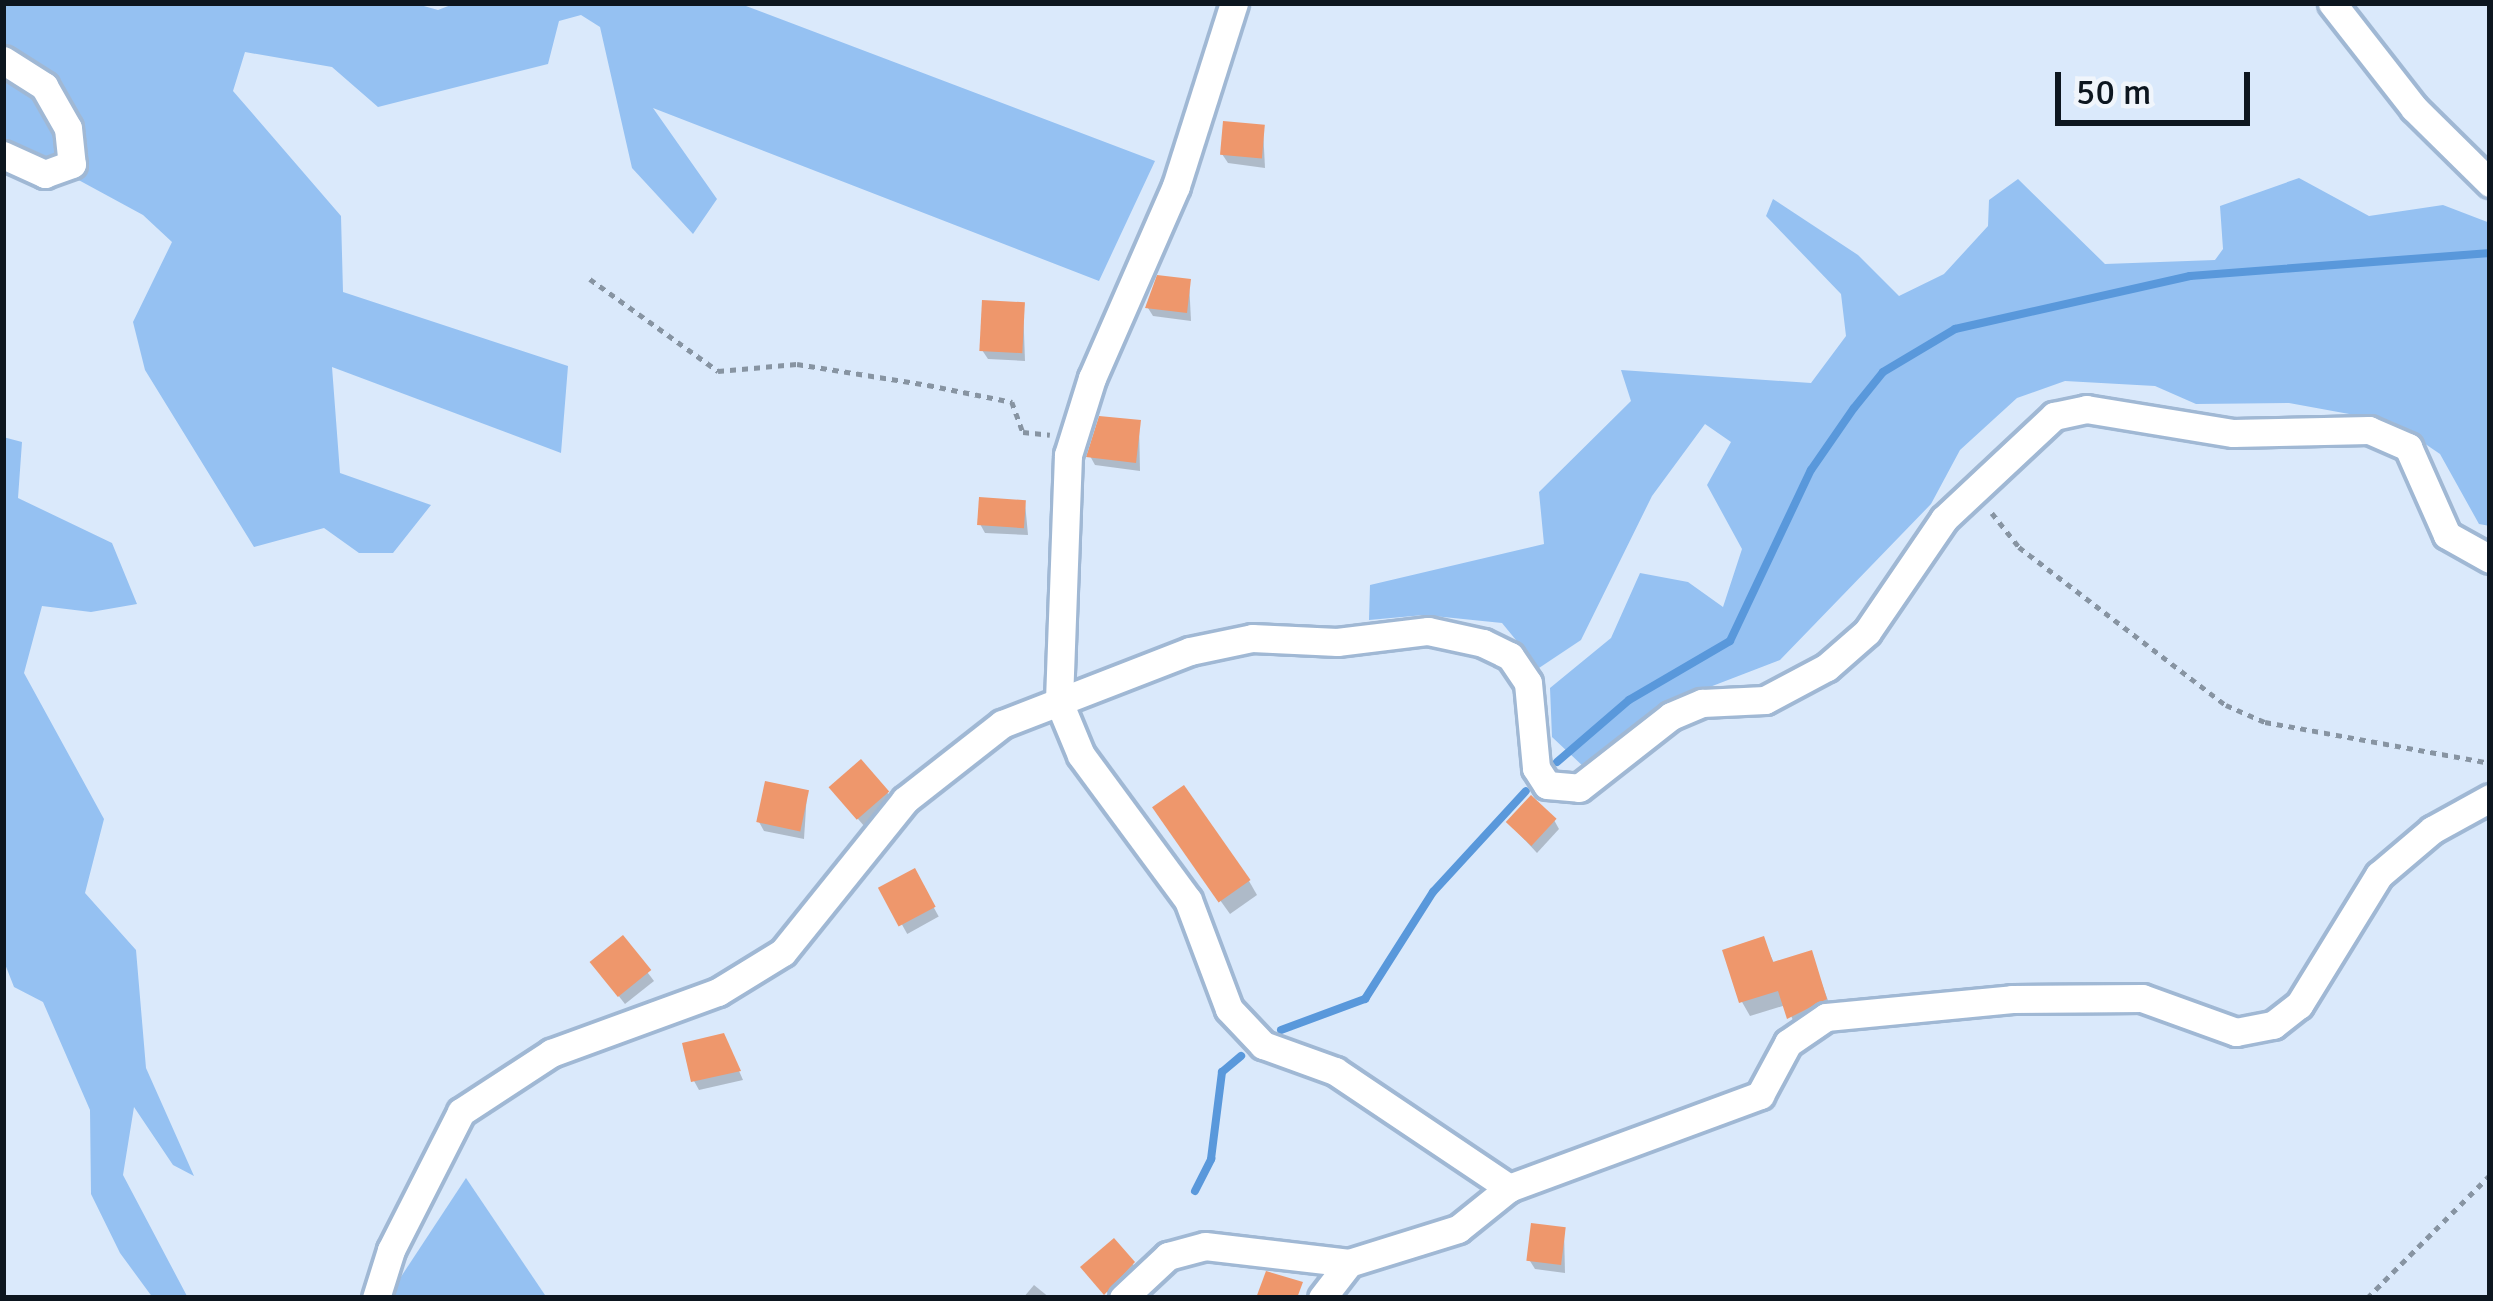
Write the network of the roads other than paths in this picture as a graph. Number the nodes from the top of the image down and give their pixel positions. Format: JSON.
{"nodes":[{"id":1,"x":1234,"y":3,"type":"edge"},
{"id":2,"x":2332,"y":3,"type":"edge"},
{"id":3,"x":3,"y":60,"type":"edge"},
{"id":4,"x":3,"y":155,"type":"edge"},
{"id":5,"x":2490,"y":183,"type":"edge"},
{"id":6,"x":2490,"y":559,"type":"edge"},
{"id":7,"x":1059,"y":702,"type":"junction"},
{"id":8,"x":2490,"y":798,"type":"edge"},
{"id":9,"x":1509,"y":1188,"type":"junction"},
{"id":10,"x":1349,"y":1263,"type":"junction"},
{"id":11,"x":376,"y":1298,"type":"edge"},
{"id":12,"x":1123,"y":1298,"type":"edge"},
{"id":13,"x":1322,"y":1298,"type":"edge"}],
"edges":[{"from":1,"to":7,"type":"street"},
{"from":2,"to":5,"type":"street"},
{"from":3,"to":4,"type":"street"},
{"from":6,"to":7,"type":"street"},
{"from":7,"to":9,"type":"street"},
{"from":7,"to":11,"type":"street"},
{"from":8,"to":9,"type":"street"},
{"from":9,"to":10,"type":"street"},
{"from":10,"to":12,"type":"street"},
{"from":10,"to":13,"type":"street"}]}
